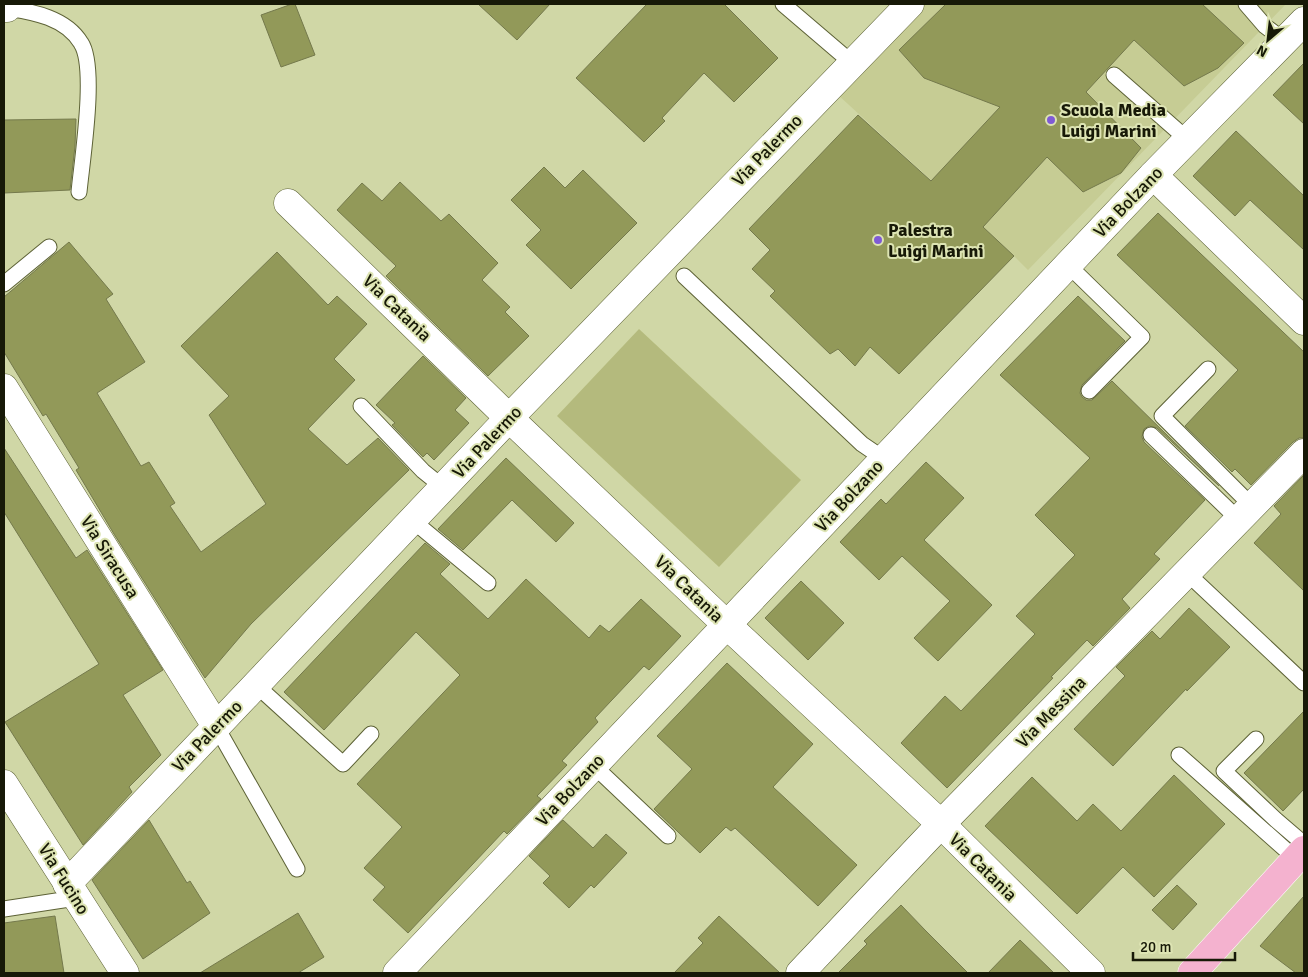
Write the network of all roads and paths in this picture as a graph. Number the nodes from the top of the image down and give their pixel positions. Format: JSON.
{"nodes":[{"id":1,"x":783,"y":4,"type":"edge"},
{"id":2,"x":910,"y":4,"type":"edge"},
{"id":3,"x":1246,"y":4,"type":"edge"},
{"id":4,"x":5,"y":8,"type":"edge"},
{"id":5,"x":1297,"y":33,"type":"edge"},
{"id":6,"x":852,"y":63,"type":"junction"},
{"id":7,"x":1114,"y":75,"type":"dead end"},
{"id":8,"x":1188,"y":140,"type":"junction"},
{"id":9,"x":1153,"y":175,"type":"junction"},
{"id":10,"x":79,"y":192,"type":"dead end"},
{"id":11,"x":288,"y":203,"type":"dead end"},
{"id":12,"x":50,"y":247,"type":"dead end"},
{"id":13,"x":1068,"y":265,"type":"junction"},
{"id":14,"x":684,"y":276,"type":"dead end"},
{"id":15,"x":4,"y":284,"type":"edge"},
{"id":16,"x":1304,"y":321,"type":"edge"},
{"id":17,"x":1208,"y":369,"type":"dead end"},
{"id":18,"x":4,"y":388,"type":"edge"},
{"id":19,"x":1089,"y":391,"type":"dead end"},
{"id":20,"x":361,"y":406,"type":"dead end"},
{"id":21,"x":509,"y":418,"type":"junction"},
{"id":22,"x":1151,"y":435,"type":"dead end"},
{"id":23,"x":1304,"y":453,"type":"edge"},
{"id":24,"x":884,"y":459,"type":"junction"},
{"id":25,"x":444,"y":488,"type":"junction"},
{"id":26,"x":1246,"y":513,"type":"junction"},
{"id":27,"x":412,"y":520,"type":"junction"},
{"id":28,"x":1187,"y":573,"type":"junction"},
{"id":29,"x":488,"y":583,"type":"dead end"},
{"id":30,"x":727,"y":625,"type":"junction"},
{"id":31,"x":1304,"y":684,"type":"edge"},
{"id":32,"x":256,"y":685,"type":"junction"},
{"id":33,"x":216,"y":726,"type":"junction"},
{"id":34,"x":371,"y":734,"type":"dead end"},
{"id":35,"x":1256,"y":739,"type":"dead end"},
{"id":36,"x":1179,"y":755,"type":"dead end"},
{"id":37,"x":593,"y":765,"type":"junction"},
{"id":38,"x":4,"y":784,"type":"edge"},
{"id":39,"x":941,"y":824,"type":"junction"},
{"id":40,"x":668,"y":836,"type":"dead end"},
{"id":41,"x":1302,"y":851,"type":"edge"},
{"id":42,"x":297,"y":870,"type":"dead end"},
{"id":43,"x":71,"y":891,"type":"junction"},
{"id":44,"x":4,"y":909,"type":"edge"},
{"id":45,"x":125,"y":973,"type":"edge"},
{"id":46,"x":396,"y":973,"type":"edge"},
{"id":47,"x":800,"y":973,"type":"edge"},
{"id":48,"x":1091,"y":973,"type":"edge"},
{"id":49,"x":1192,"y":973,"type":"edge"}],
"edges":[{"from":1,"to":6,"type":"lane"},
{"from":2,"to":6,"type":"street","name":"Via Palermo"},
{"from":3,"to":5,"type":"lane"},
{"from":4,"to":10,"type":"lane"},
{"from":5,"to":8,"type":"street","name":"Via Bolzano"},
{"from":6,"to":21,"type":"street","name":"Via Palermo"},
{"from":7,"to":8,"type":"lane"},
{"from":8,"to":9,"type":"street","name":"Via Bolzano"},
{"from":9,"to":13,"type":"street","name":"Via Bolzano"},
{"from":9,"to":16,"type":"street"},
{"from":11,"to":21,"type":"street","name":"Via Catania"},
{"from":12,"to":15,"type":"lane"},
{"from":13,"to":19,"type":"lane"},
{"from":13,"to":24,"type":"street","name":"Via Bolzano"},
{"from":14,"to":24,"type":"lane"},
{"from":17,"to":26,"type":"lane"},
{"from":18,"to":33,"type":"street","name":"Via Siracusa"},
{"from":20,"to":25,"type":"lane"},
{"from":21,"to":25,"type":"street","name":"Via Palermo"},
{"from":21,"to":30,"type":"street","name":"Via Catania"},
{"from":22,"to":26,"type":"lane"},
{"from":23,"to":26,"type":"street","name":"Via Messina"},
{"from":24,"to":30,"type":"street","name":"Via Bolzano"},
{"from":25,"to":27,"type":"street","name":"Via Palermo"},
{"from":26,"to":28,"type":"street","name":"Via Messina"},
{"from":27,"to":29,"type":"lane"},
{"from":27,"to":32,"type":"street","name":"Via Palermo"},
{"from":28,"to":31,"type":"lane"},
{"from":28,"to":39,"type":"street","name":"Via Messina"},
{"from":30,"to":37,"type":"street","name":"Via Bolzano"},
{"from":30,"to":39,"type":"street","name":"Via Catania"},
{"from":32,"to":33,"type":"street","name":"Via Palermo"},
{"from":32,"to":34,"type":"lane"},
{"from":33,"to":42,"type":"lane"},
{"from":33,"to":43,"type":"street","name":"Via Palermo"},
{"from":35,"to":41,"type":"lane"},
{"from":36,"to":41,"type":"lane"},
{"from":37,"to":40,"type":"lane"},
{"from":37,"to":46,"type":"street","name":"Via Bolzano"},
{"from":38,"to":43,"type":"street","name":"Via Fucino"},
{"from":39,"to":47,"type":"street","name":"Via Messina"},
{"from":39,"to":48,"type":"street","name":"Via Catania"},
{"from":41,"to":49,"type":"main road"},
{"from":43,"to":44,"type":"lane"},
{"from":43,"to":45,"type":"street","name":"Via Fucino"}]}
